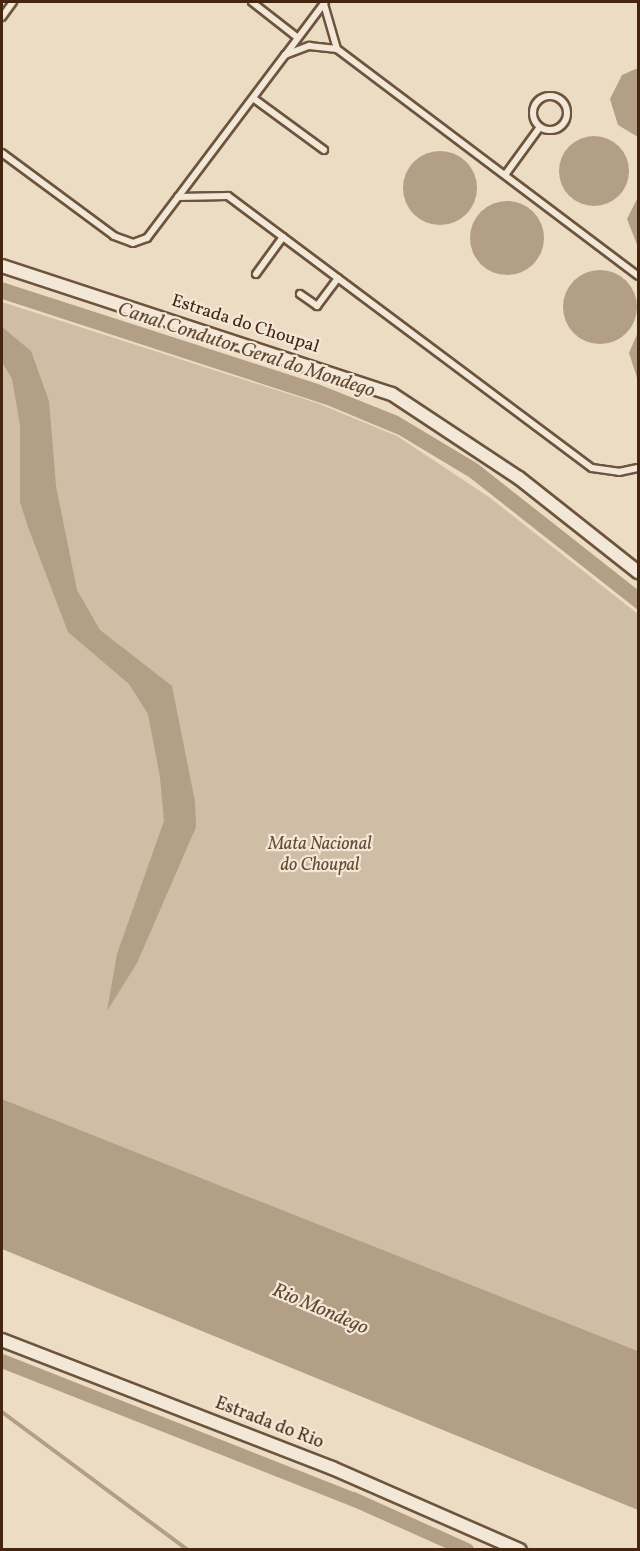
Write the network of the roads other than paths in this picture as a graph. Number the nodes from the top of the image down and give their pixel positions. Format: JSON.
{"nodes":[{"id":1,"x":13,"y":2,"type":"edge"},
{"id":2,"x":252,"y":2,"type":"edge"},
{"id":3,"x":324,"y":2,"type":"edge"},
{"id":4,"x":2,"y":17,"type":"edge"},
{"id":5,"x":297,"y":37,"type":"junction"},
{"id":6,"x":337,"y":49,"type":"junction"},
{"id":7,"x":285,"y":55,"type":"junction"},
{"id":8,"x":253,"y":98,"type":"junction"},
{"id":9,"x":540,"y":127,"type":"junction"},
{"id":10,"x":324,"y":150,"type":"dead end"},
{"id":11,"x":2,"y":153,"type":"edge"},
{"id":12,"x":505,"y":175,"type":"junction"},
{"id":13,"x":178,"y":197,"type":"junction"},
{"id":14,"x":283,"y":237,"type":"junction"},
{"id":15,"x":2,"y":266,"type":"edge"},
{"id":16,"x":256,"y":274,"type":"dead end"},
{"id":17,"x":639,"y":276,"type":"edge"},
{"id":18,"x":338,"y":278,"type":"junction"},
{"id":19,"x":300,"y":294,"type":"dead end"},
{"id":20,"x":637,"y":470,"type":"edge"},
{"id":21,"x":639,"y":572,"type":"edge"},
{"id":22,"x":2,"y":1340,"type":"edge"},
{"id":23,"x":520,"y":1550,"type":"edge"}],
"edges":[{"from":1,"to":4,"type":"lane"},
{"from":2,"to":5,"type":"lane"},
{"from":3,"to":5,"type":"lane"},
{"from":3,"to":6,"type":"lane"},
{"from":5,"to":7,"type":"lane"},
{"from":6,"to":7,"type":"lane"},
{"from":6,"to":12,"type":"lane"},
{"from":7,"to":8,"type":"lane"},
{"from":8,"to":10,"type":"lane"},
{"from":8,"to":13,"type":"lane"},
{"from":9,"to":9,"type":"lane"},
{"from":9,"to":12,"type":"lane"},
{"from":11,"to":13,"type":"lane"},
{"from":12,"to":17,"type":"lane"},
{"from":13,"to":14,"type":"lane"},
{"from":14,"to":16,"type":"lane"},
{"from":14,"to":18,"type":"lane"},
{"from":15,"to":21,"type":"street","name":"Estrada do Choupal"},
{"from":18,"to":19,"type":"lane"},
{"from":18,"to":20,"type":"lane"},
{"from":22,"to":23,"type":"street","name":"Estrada do Rio"}]}
